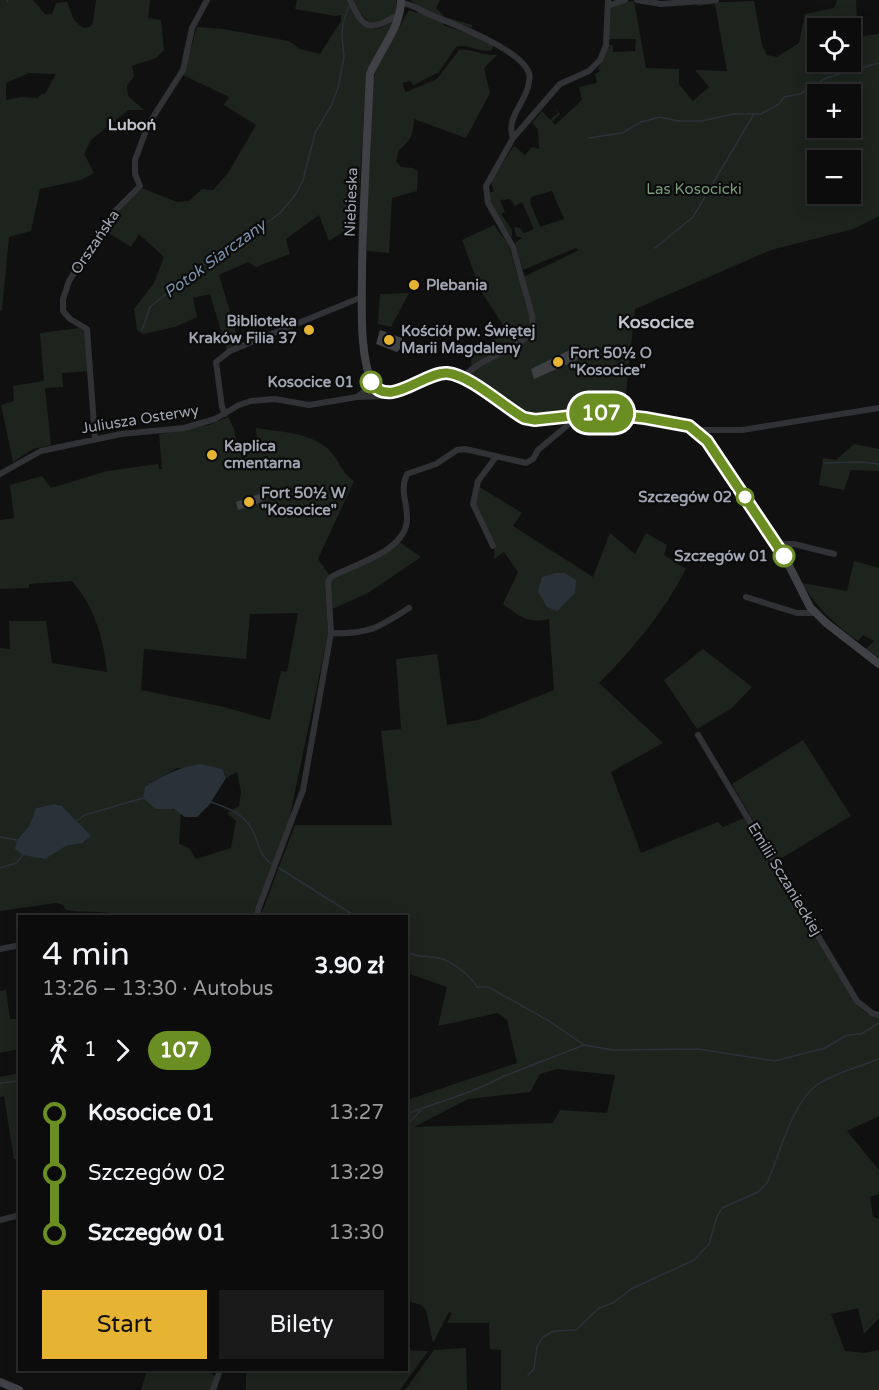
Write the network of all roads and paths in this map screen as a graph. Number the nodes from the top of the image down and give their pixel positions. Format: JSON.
{"nodes":[{"id":1,"x":207,"y":0,"type":"edge"},
{"id":2,"x":350,"y":0,"type":"edge"},
{"id":3,"x":625,"y":0,"type":"edge"},
{"id":4,"x":637,"y":0,"type":"edge"},
{"id":5,"x":716,"y":0,"type":"edge"},
{"id":6,"x":401,"y":1,"type":"edge"},
{"id":7,"x":608,"y":3,"type":"edge"},
{"id":8,"x":400,"y":14,"type":"junction"},
{"id":9,"x":513,"y":138,"type":"junction"},
{"id":10,"x":362,"y":297,"type":"junction"},
{"id":11,"x":463,"y":378,"type":"junction"},
{"id":12,"x":372,"y":385,"type":"junction"},
{"id":13,"x":396,"y":393,"type":"junction"},
{"id":14,"x":357,"y":397,"type":"junction"},
{"id":15,"x":879,"y":408,"type":"edge"},
{"id":16,"x":225,"y":414,"type":"junction"},
{"id":17,"x":569,"y":417,"type":"junction"},
{"id":18,"x":697,"y":430,"type":"junction"},
{"id":19,"x":95,"y":439,"type":"junction"},
{"id":20,"x":496,"y":457,"type":"junction"},
{"id":21,"x":0,"y":474,"type":"edge"},
{"id":22,"x":778,"y":544,"type":"junction"},
{"id":23,"x":494,"y":546,"type":"dead end"},
{"id":24,"x":834,"y":554,"type":"dead end"},
{"id":25,"x":746,"y":597,"type":"dead end"},
{"id":26,"x":409,"y":608,"type":"dead end"},
{"id":27,"x":815,"y":613,"type":"junction"},
{"id":28,"x":331,"y":633,"type":"junction"},
{"id":29,"x":879,"y":664,"type":"edge"},
{"id":30,"x":698,"y":735,"type":"dead end"},
{"id":31,"x":258,"y":915,"type":"edge"},
{"id":32,"x":18,"y":945,"type":"edge"},
{"id":33,"x":0,"y":949,"type":"edge"},
{"id":34,"x":879,"y":1015,"type":"edge"},
{"id":35,"x":18,"y":1216,"type":"edge"},
{"id":36,"x":0,"y":1220,"type":"edge"},
{"id":37,"x":220,"y":1371,"type":"edge"},
{"id":38,"x":0,"y":1382,"type":"edge"},
{"id":39,"x":19,"y":1390,"type":"edge"},
{"id":40,"x":213,"y":1390,"type":"edge"}],
"edges":[{"from":1,"to":19,"type":"street","name":"Orszańska"},
{"from":2,"to":8,"type":"street"},
{"from":3,"to":7,"type":"street"},
{"from":4,"to":5,"type":"street"},
{"from":6,"to":8,"type":"street","name":"Niebieska"},
{"from":6,"to":9,"type":"street"},
{"from":7,"to":9,"type":"street"},
{"from":8,"to":10,"type":"street","name":"Niebieska"},
{"from":9,"to":11,"type":"street"},
{"from":10,"to":12,"type":"street","name":"Niebieska"},
{"from":10,"to":16,"type":"street"},
{"from":11,"to":13,"type":"street","name":"Juliusza Osterwy"},
{"from":11,"to":17,"type":"street"},
{"from":12,"to":13,"type":"street"},
{"from":12,"to":14,"type":"street","name":"Juliusza Osterwy"},
{"from":13,"to":14,"type":"street","name":"Juliusza Osterwy"},
{"from":14,"to":16,"type":"street","name":"Juliusza Osterwy"},
{"from":15,"to":18,"type":"street"},
{"from":16,"to":19,"type":"street","name":"Juliusza Osterwy"},
{"from":17,"to":18,"type":"street"},
{"from":17,"to":20,"type":"street"},
{"from":18,"to":22,"type":"street"},
{"from":19,"to":21,"type":"street","name":"Juliusza Osterwy"},
{"from":20,"to":23,"type":"street"},
{"from":20,"to":28,"type":"street"},
{"from":22,"to":24,"type":"street"},
{"from":22,"to":27,"type":"street"},
{"from":25,"to":27,"type":"street"},
{"from":26,"to":28,"type":"street"},
{"from":27,"to":29,"type":"street"},
{"from":28,"to":31,"type":"street"},
{"from":30,"to":34,"type":"street","name":"Emilii Sczanieckiej"},
{"from":32,"to":33,"type":"street"},
{"from":35,"to":36,"type":"street"},
{"from":37,"to":40,"type":"street"},
{"from":38,"to":39,"type":"street"}]}
